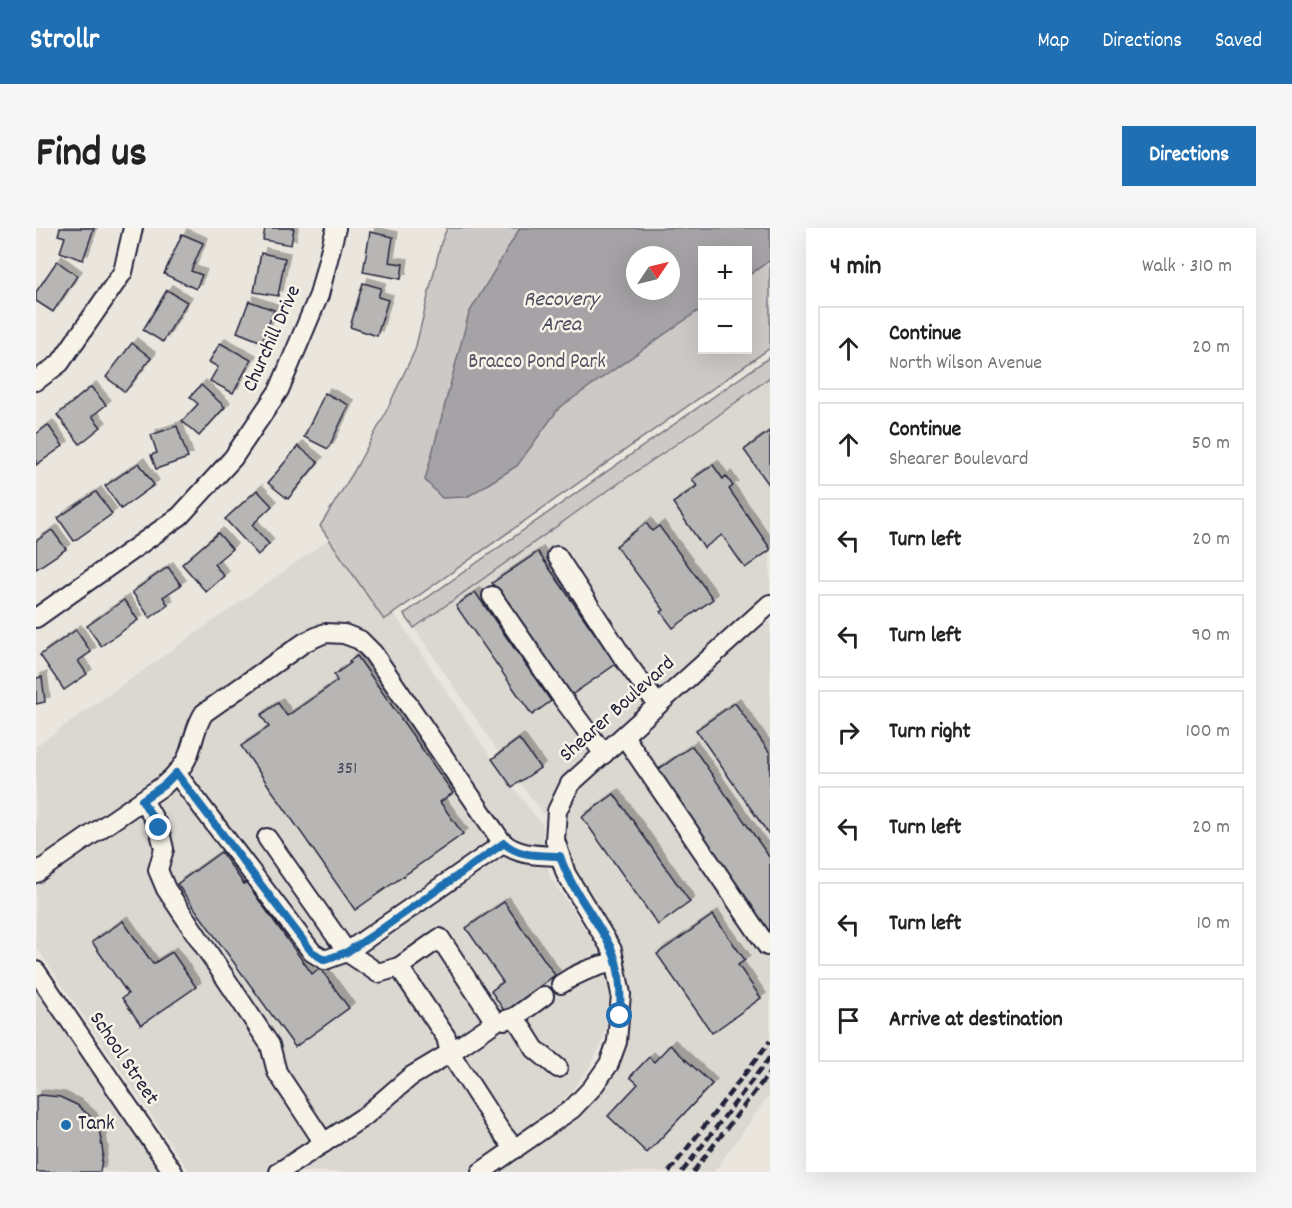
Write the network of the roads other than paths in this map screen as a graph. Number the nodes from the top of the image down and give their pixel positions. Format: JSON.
{"nodes":[{"id":1,"x":133,"y":228,"type":"edge"},
{"id":2,"x":336,"y":228,"type":"edge"},
{"id":3,"x":36,"y":381,"type":"edge"},
{"id":4,"x":558,"y":556,"type":"dead end"},
{"id":5,"x":492,"y":596,"type":"dead end"},
{"id":6,"x":770,"y":604,"type":"edge"},
{"id":7,"x":36,"y":618,"type":"edge"},
{"id":8,"x":658,"y":705,"type":"junction"},
{"id":9,"x":624,"y":736,"type":"junction"},
{"id":10,"x":604,"y":754,"type":"junction"},
{"id":11,"x":176,"y":773,"type":"junction"},
{"id":12,"x":142,"y":800,"type":"junction"},
{"id":13,"x":267,"y":838,"type":"dead end"},
{"id":14,"x":504,"y":843,"type":"junction"},
{"id":15,"x":560,"y":856,"type":"junction"},
{"id":16,"x":36,"y":873,"type":"edge"},
{"id":17,"x":767,"y":946,"type":"dead end"},
{"id":18,"x":347,"y":952,"type":"junction"},
{"id":19,"x":399,"y":967,"type":"junction"},
{"id":20,"x":616,"y":967,"type":"junction"},
{"id":21,"x":36,"y":971,"type":"edge"},
{"id":22,"x":561,"y":984,"type":"dead end"},
{"id":23,"x":544,"y":996,"type":"dead end"},
{"id":24,"x":515,"y":1017,"type":"junction"},
{"id":25,"x":495,"y":1022,"type":"junction"},
{"id":26,"x":450,"y":1053,"type":"junction"},
{"id":27,"x":558,"y":1068,"type":"dead end"},
{"id":28,"x":324,"y":1143,"type":"junction"},
{"id":29,"x":515,"y":1149,"type":"junction"},
{"id":30,"x":173,"y":1172,"type":"edge"},
{"id":31,"x":279,"y":1172,"type":"edge"},
{"id":32,"x":481,"y":1172,"type":"edge"}],
"edges":[{"from":1,"to":3,"type":"street"},
{"from":2,"to":7,"type":"street","name":"Churchill Drive"},
{"from":4,"to":8,"type":"street"},
{"from":5,"to":10,"type":"street"},
{"from":6,"to":8,"type":"street","name":"Shearer Boulevard"},
{"from":8,"to":9,"type":"street","name":"Shearer Boulevard"},
{"from":9,"to":10,"type":"street","name":"Shearer Boulevard"},
{"from":9,"to":17,"type":"street"},
{"from":10,"to":15,"type":"street","name":"Shearer Boulevard"},
{"from":11,"to":12,"type":"street"},
{"from":11,"to":14,"type":"street"},
{"from":11,"to":18,"type":"street"},
{"from":12,"to":16,"type":"street"},
{"from":12,"to":28,"type":"street"},
{"from":13,"to":18,"type":"street"},
{"from":14,"to":15,"type":"street"},
{"from":14,"to":18,"type":"street"},
{"from":15,"to":20,"type":"street","name":"Shearer Boulevard"},
{"from":18,"to":19,"type":"street"},
{"from":19,"to":25,"type":"street"},
{"from":19,"to":26,"type":"street"},
{"from":20,"to":22,"type":"street"},
{"from":20,"to":29,"type":"street","name":"Shearer Boulevard"},
{"from":21,"to":30,"type":"street","name":"School Street"},
{"from":23,"to":24,"type":"street"},
{"from":24,"to":25,"type":"street"},
{"from":24,"to":27,"type":"street"},
{"from":25,"to":26,"type":"street"},
{"from":26,"to":28,"type":"street"},
{"from":26,"to":29,"type":"street"},
{"from":28,"to":31,"type":"street"},
{"from":29,"to":32,"type":"street","name":"Shearer Boulevard"}]}
